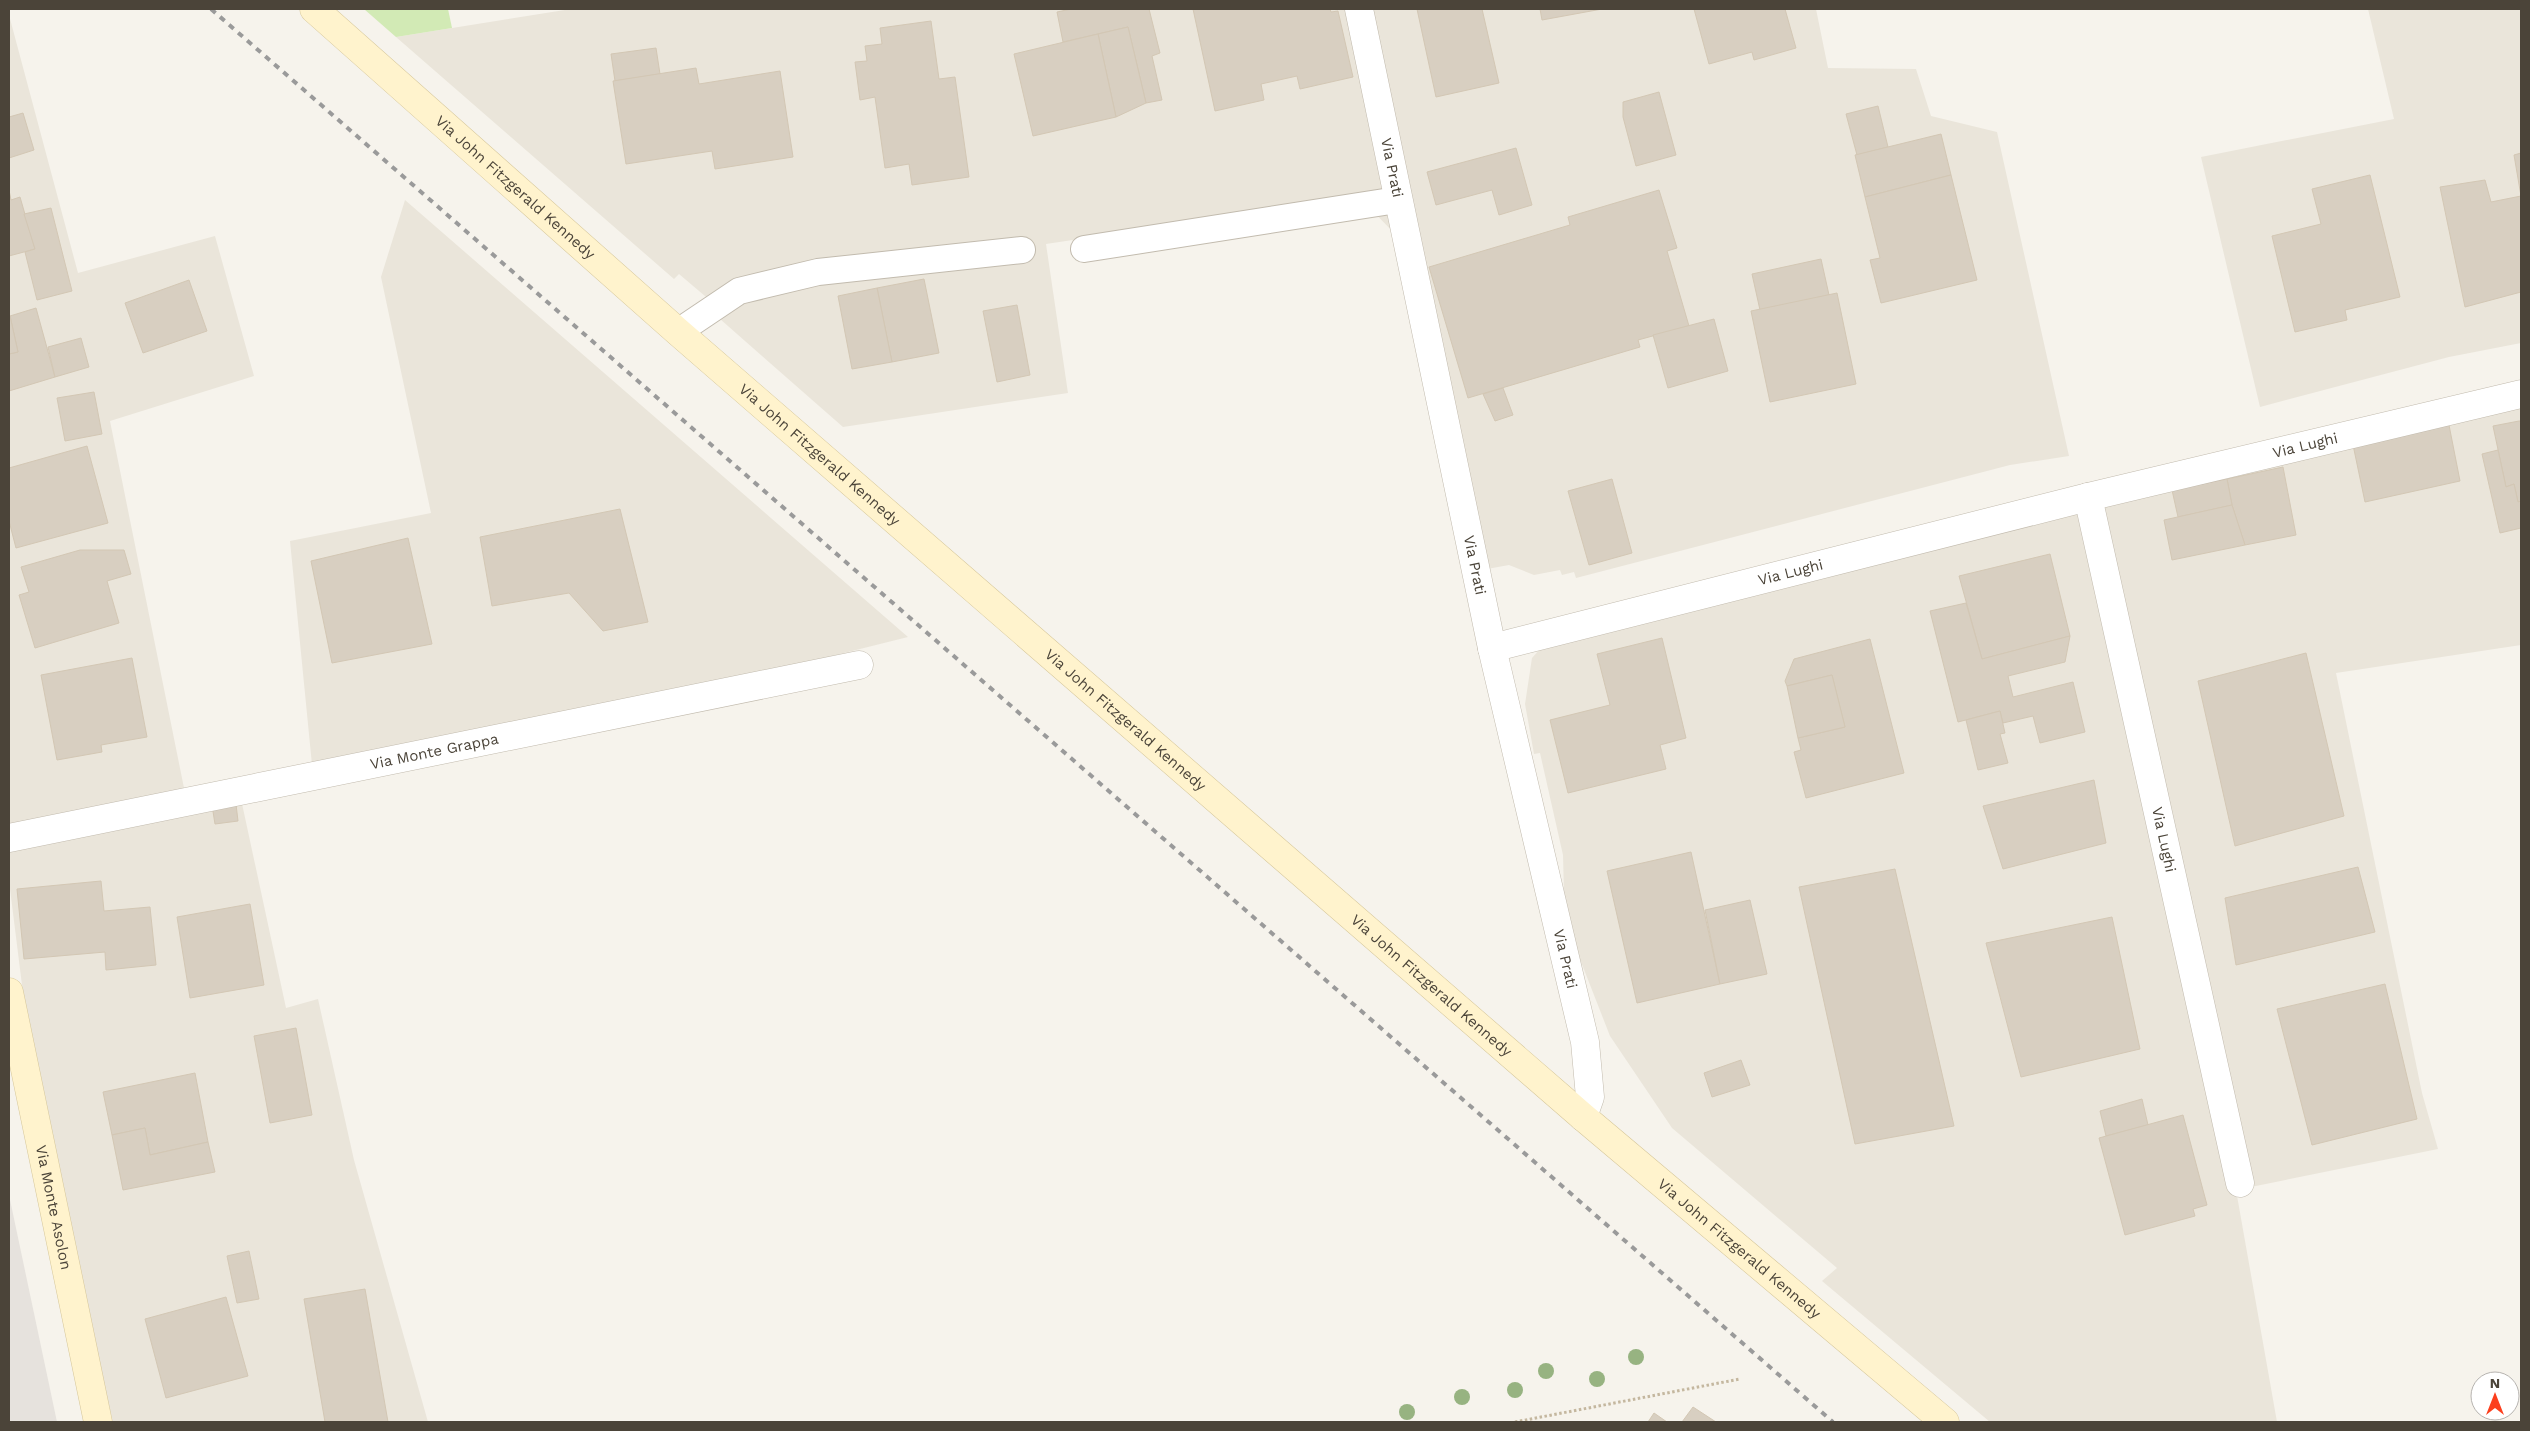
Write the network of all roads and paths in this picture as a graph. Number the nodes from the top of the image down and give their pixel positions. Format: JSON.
{"nodes":[{"id":1,"x":314,"y":9,"type":"edge"},
{"id":2,"x":1359,"y":9,"type":"edge"},
{"id":3,"x":1397,"y":200,"type":"junction"},
{"id":4,"x":1022,"y":250,"type":"dead end"},
{"id":5,"x":1084,"y":250,"type":"dead end"},
{"id":6,"x":678,"y":332,"type":"junction"},
{"id":7,"x":2521,"y":394,"type":"edge"},
{"id":8,"x":2088,"y":497,"type":"junction"},
{"id":9,"x":1492,"y":648,"type":"junction"},
{"id":10,"x":859,"y":665,"type":"dead end"},
{"id":11,"x":9,"y":838,"type":"edge"},
{"id":12,"x":9,"y":992,"type":"edge"},
{"id":13,"x":1584,"y":1117,"type":"junction"},
{"id":14,"x":2240,"y":1183,"type":"dead end"},
{"id":15,"x":1740,"y":1379,"type":"dead end"},
{"id":16,"x":98,"y":1422,"type":"edge"},
{"id":17,"x":1515,"y":1422,"type":"edge"},
{"id":18,"x":1945,"y":1422,"type":"edge"}],
"edges":[{"from":1,"to":6,"type":"main road","name":"Via John Fitzgerald Kennedy"},
{"from":2,"to":3,"type":"street","name":"Via Prati"},
{"from":3,"to":5,"type":"lane"},
{"from":3,"to":9,"type":"street","name":"Via Prati"},
{"from":4,"to":6,"type":"lane"},
{"from":6,"to":13,"type":"main road","name":"Via John Fitzgerald Kennedy"},
{"from":7,"to":8,"type":"street","name":"Via Lughi"},
{"from":8,"to":9,"type":"street","name":"Via Lughi"},
{"from":8,"to":14,"type":"street","name":"Via Lughi"},
{"from":9,"to":13,"type":"street","name":"Via Prati"},
{"from":10,"to":11,"type":"street","name":"Via Monte Grappa"},
{"from":12,"to":16,"type":"main road","name":"Via Monte Asolon"},
{"from":13,"to":18,"type":"main road","name":"Via John Fitzgerald Kennedy"},
{"from":15,"to":17,"type":"path"}]}
